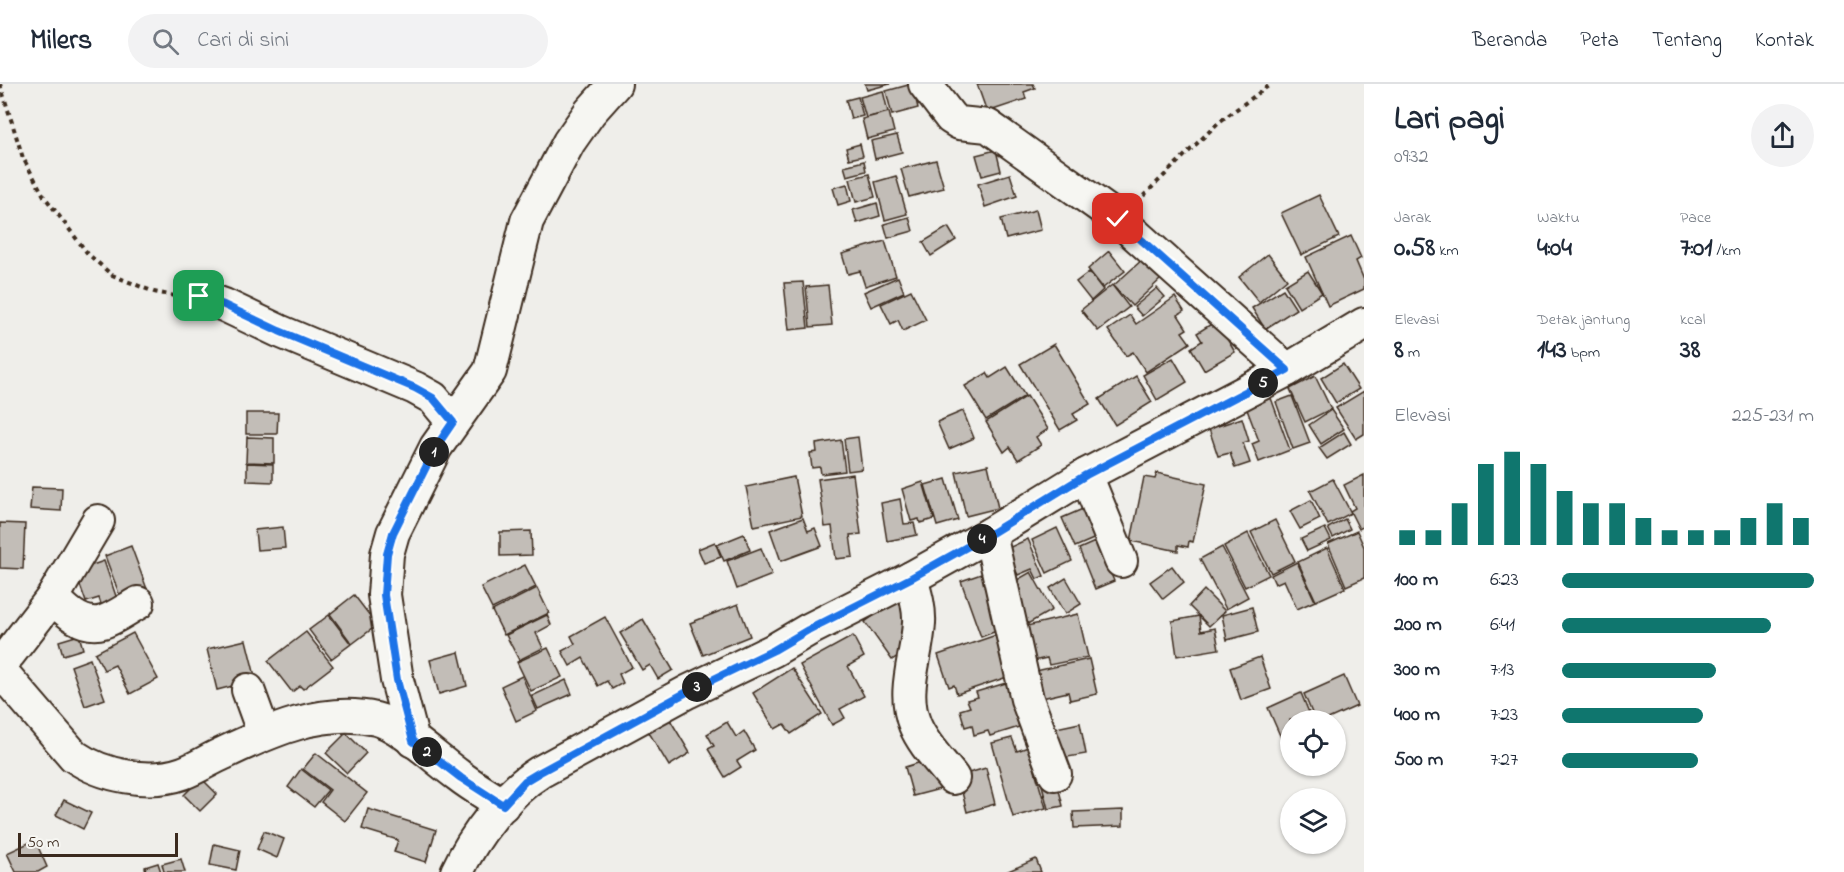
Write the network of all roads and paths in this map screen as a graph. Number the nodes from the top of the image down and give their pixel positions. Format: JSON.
{"nodes":[{"id":1,"x":0,"y":84,"type":"edge"},
{"id":2,"x":615,"y":84,"type":"edge"},
{"id":3,"x":925,"y":84,"type":"edge"},
{"id":4,"x":1271,"y":84,"type":"edge"},
{"id":5,"x":1118,"y":219,"type":"junction"},
{"id":6,"x":199,"y":296,"type":"joint"},
{"id":7,"x":1364,"y":324,"type":"edge"},
{"id":8,"x":1287,"y":370,"type":"junction"},
{"id":9,"x":453,"y":422,"type":"junction"},
{"id":10,"x":1086,"y":475,"type":"junction"},
{"id":11,"x":98,"y":520,"type":"dead end"},
{"id":12,"x":990,"y":534,"type":"junction"},
{"id":13,"x":1121,"y":561,"type":"dead end"},
{"id":14,"x":911,"y":578,"type":"junction"},
{"id":15,"x":53,"y":597,"type":"junction"},
{"id":16,"x":138,"y":603,"type":"dead end"},
{"id":17,"x":0,"y":659,"type":"edge"},
{"id":18,"x":0,"y":670,"type":"edge"},
{"id":19,"x":248,"y":690,"type":"dead end"},
{"id":20,"x":264,"y":734,"type":"junction"},
{"id":21,"x":413,"y":741,"type":"junction"},
{"id":22,"x":1055,"y":774,"type":"dead end"},
{"id":23,"x":953,"y":778,"type":"dead end"},
{"id":24,"x":503,"y":805,"type":"junction"},
{"id":25,"x":457,"y":872,"type":"edge"}],
"edges":[{"from":1,"to":6,"type":"path"},
{"from":2,"to":9,"type":"street"},
{"from":3,"to":5,"type":"street"},
{"from":4,"to":5,"type":"path"},
{"from":5,"to":8,"type":"street"},
{"from":6,"to":9,"type":"street"},
{"from":7,"to":8,"type":"street"},
{"from":8,"to":10,"type":"street"},
{"from":9,"to":21,"type":"street"},
{"from":10,"to":12,"type":"street"},
{"from":10,"to":13,"type":"street"},
{"from":11,"to":15,"type":"street"},
{"from":12,"to":14,"type":"street"},
{"from":12,"to":22,"type":"street"},
{"from":14,"to":23,"type":"street"},
{"from":14,"to":24,"type":"street"},
{"from":15,"to":16,"type":"street"},
{"from":15,"to":17,"type":"street"},
{"from":18,"to":20,"type":"street"},
{"from":19,"to":20,"type":"street"},
{"from":20,"to":21,"type":"street"},
{"from":21,"to":24,"type":"street"},
{"from":24,"to":25,"type":"street"}]}
